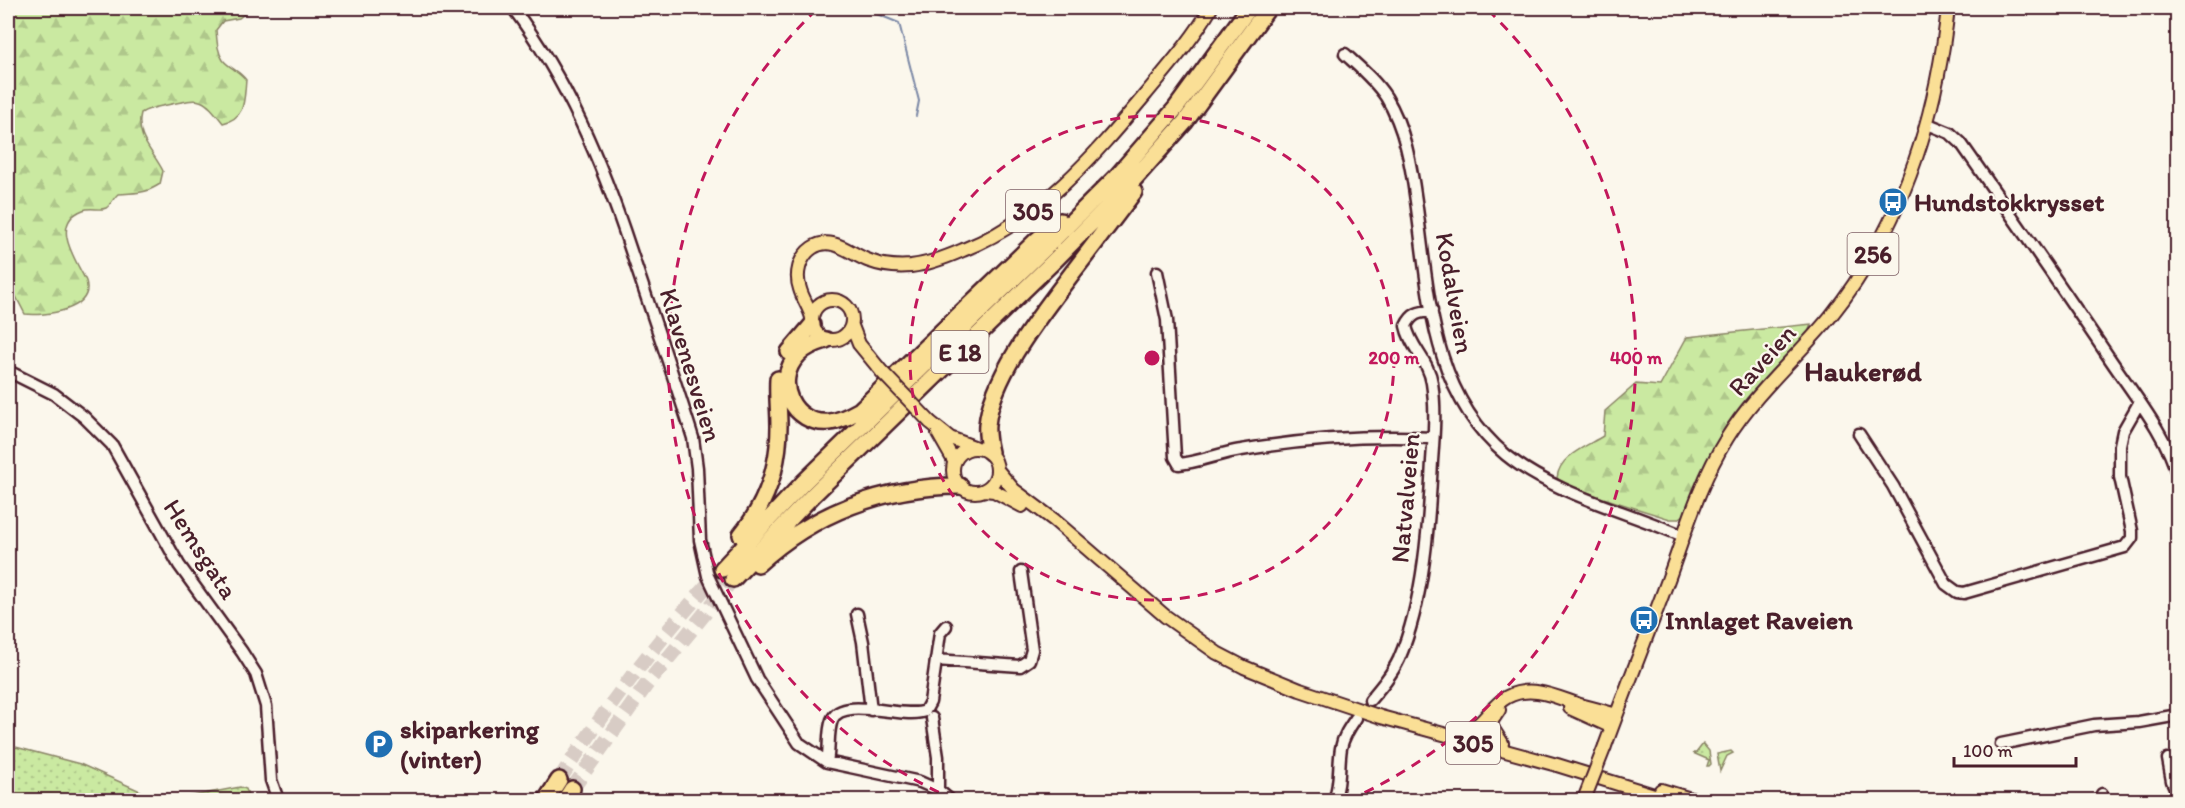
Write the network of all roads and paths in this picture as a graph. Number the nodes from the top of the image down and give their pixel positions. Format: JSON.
{"nodes":[{"id":1,"x":513,"y":8,"type":"edge"},
{"id":2,"x":1211,"y":8,"type":"edge"},
{"id":3,"x":1249,"y":8,"type":"edge"},
{"id":4,"x":1268,"y":8,"type":"edge"},
{"id":5,"x":1948,"y":8,"type":"edge"},
{"id":6,"x":1345,"y":54,"type":"dead end"},
{"id":7,"x":1185,"y":122,"type":"junction"},
{"id":8,"x":1928,"y":124,"type":"junction"},
{"id":9,"x":1140,"y":150,"type":"junction"},
{"id":10,"x":1157,"y":272,"type":"dead end"},
{"id":11,"x":799,"y":276,"type":"junction"},
{"id":12,"x":831,"y":300,"type":"junction"},
{"id":13,"x":1432,"y":311,"type":"junction"},
{"id":14,"x":812,"y":322,"type":"junction"},
{"id":15,"x":852,"y":326,"type":"junction"},
{"id":16,"x":831,"y":340,"type":"junction"},
{"id":17,"x":8,"y":371,"type":"edge"},
{"id":18,"x":882,"y":372,"type":"junction"},
{"id":19,"x":2139,"y":403,"type":"junction"},
{"id":20,"x":930,"y":422,"type":"junction"},
{"id":21,"x":1859,"y":434,"type":"dead end"},
{"id":22,"x":1433,"y":438,"type":"junction"},
{"id":23,"x":982,"y":450,"type":"junction"},
{"id":24,"x":954,"y":461,"type":"junction"},
{"id":25,"x":998,"y":471,"type":"junction"},
{"id":26,"x":2178,"y":477,"type":"edge"},
{"id":27,"x":960,"y":486,"type":"junction"},
{"id":28,"x":984,"y":490,"type":"junction"},
{"id":29,"x":1683,"y":536,"type":"junction"},
{"id":30,"x":1095,"y":555,"type":"junction"},
{"id":31,"x":1021,"y":572,"type":"dead end"},
{"id":32,"x":728,"y":574,"type":"junction"},
{"id":33,"x":857,"y":614,"type":"dead end"},
{"id":34,"x":946,"y":626,"type":"dead end"},
{"id":35,"x":936,"y":660,"type":"junction"},
{"id":36,"x":1370,"y":700,"type":"dead end"},
{"id":37,"x":1343,"y":703,"type":"junction"},
{"id":38,"x":872,"y":710,"type":"junction"},
{"id":39,"x":2178,"y":715,"type":"edge"},
{"id":40,"x":932,"y":718,"type":"dead end"},
{"id":41,"x":1356,"y":718,"type":"dead end"},
{"id":42,"x":1614,"y":721,"type":"junction"},
{"id":43,"x":1464,"y":733,"type":"junction"},
{"id":44,"x":1502,"y":743,"type":"junction"},
{"id":45,"x":2001,"y":744,"type":"dead end"},
{"id":46,"x":2168,"y":759,"type":"dead end"},
{"id":47,"x":826,"y":762,"type":"junction"},
{"id":48,"x":559,"y":780,"type":"tunnel mouth"},
{"id":49,"x":938,"y":790,"type":"junction"},
{"id":50,"x":2178,"y":794,"type":"edge"},
{"id":51,"x":1656,"y":797,"type":"edge"},
{"id":52,"x":1584,"y":799,"type":"edge"},
{"id":53,"x":278,"y":801,"type":"edge"},
{"id":54,"x":546,"y":801,"type":"edge"},
{"id":55,"x":950,"y":801,"type":"edge"},
{"id":56,"x":1334,"y":801,"type":"edge"},
{"id":57,"x":1670,"y":801,"type":"edge"},
{"id":58,"x":1694,"y":801,"type":"edge"}],
"edges":[{"from":1,"to":47,"type":"street","name":"Klavenesveien"},
{"from":2,"to":11,"type":"main road","number":"305"},
{"from":3,"to":9,"type":"highway","number":"E 18"},
{"from":4,"to":7,"type":"highway","number":"E 18"},
{"from":5,"to":8,"type":"main road","name":"Raveien","number":"256"},
{"from":6,"to":13,"type":"street","name":"Kodalveien"},
{"from":7,"to":23,"type":"highway"},
{"from":7,"to":32,"type":"highway","number":"E 18"},
{"from":8,"to":19,"type":"street"},
{"from":8,"to":29,"type":"main road","name":"Raveien","number":"256"},
{"from":9,"to":16,"type":"highway","number":"E 18"},
{"from":9,"to":32,"type":"highway","number":"E 18"},
{"from":10,"to":22,"type":"street"},
{"from":11,"to":12,"type":"main road"},
{"from":11,"to":14,"type":"main road"},
{"from":12,"to":14,"type":"main road"},
{"from":12,"to":15,"type":"main road"},
{"from":13,"to":22,"type":"street","name":"Natvalveien"},
{"from":13,"to":29,"type":"street","name":"Kodalveien"},
{"from":14,"to":16,"type":"main road"},
{"from":14,"to":32,"type":"highway"},
{"from":15,"to":16,"type":"main road"},
{"from":15,"to":18,"type":"main road"},
{"from":16,"to":18,"type":"main road"},
{"from":17,"to":53,"type":"street","name":"Hemsgata"},
{"from":18,"to":20,"type":"main road","bridge":true},
{"from":19,"to":21,"type":"street"},
{"from":19,"to":26,"type":"street"},
{"from":20,"to":23,"type":"main road"},
{"from":20,"to":24,"type":"main road"},
{"from":22,"to":36,"type":"street","name":"Natvalveien"},
{"from":23,"to":24,"type":"main road"},
{"from":23,"to":25,"type":"main road","number":"305"},
{"from":24,"to":27,"type":"main road"},
{"from":25,"to":28,"type":"main road"},
{"from":25,"to":30,"type":"main road","number":"305"},
{"from":27,"to":28,"type":"main road","number":"305"},
{"from":27,"to":32,"type":"highway"},
{"from":28,"to":30,"type":"main road","number":"305"},
{"from":29,"to":42,"type":"main road","name":"Raveien","number":"256"},
{"from":30,"to":37,"type":"main road","number":"305"},
{"from":31,"to":35,"type":"street"},
{"from":33,"to":38,"type":"street"},
{"from":34,"to":35,"type":"street"},
{"from":35,"to":38,"type":"street"},
{"from":37,"to":43,"type":"main road","number":"305"},
{"from":37,"to":51,"type":"main road","number":"305"},
{"from":38,"to":47,"type":"street"},
{"from":39,"to":45,"type":"street"},
{"from":40,"to":49,"type":"street"},
{"from":41,"to":56,"type":"street"},
{"from":42,"to":43,"type":"main road","number":"305"},
{"from":42,"to":44,"type":"main road","number":"305"},
{"from":42,"to":52,"type":"main road","name":"Raveien","bridge":true},
{"from":43,"to":44,"type":"main road","number":"305"},
{"from":44,"to":58,"type":"main road","number":"305"},
{"from":46,"to":50,"type":"street"},
{"from":47,"to":49,"type":"street","name":"Klavenesveien"},
{"from":48,"to":54,"type":"highway"},
{"from":49,"to":55,"type":"street","name":"Klavenesveien"},
{"from":51,"to":57,"type":"main road","number":"305"}]}
